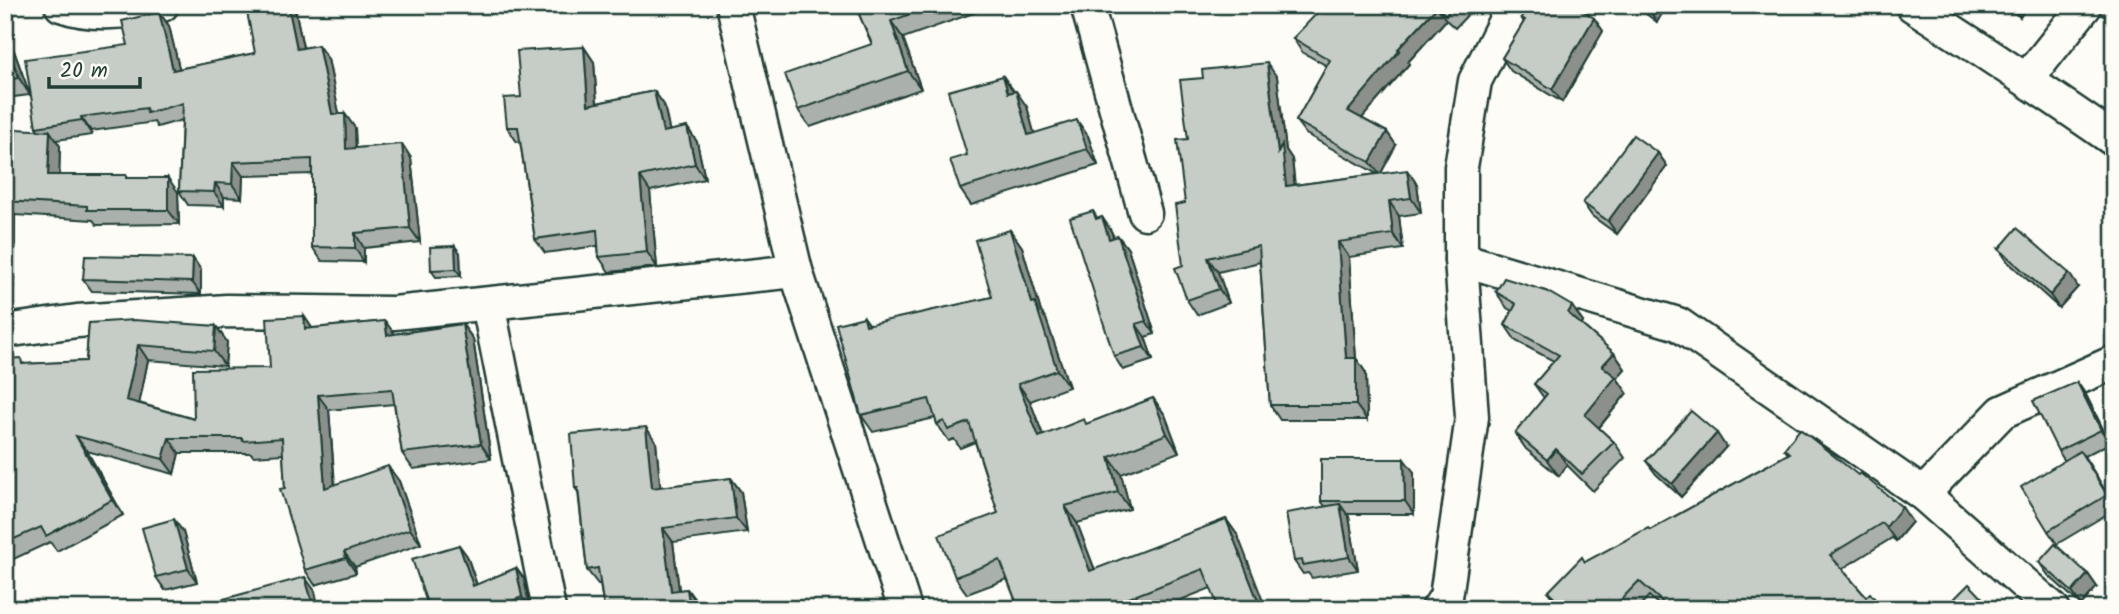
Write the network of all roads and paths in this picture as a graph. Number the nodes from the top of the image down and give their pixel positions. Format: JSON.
{"nodes":[{"id":1,"x":61,"y":5,"type":"edge"},
{"id":2,"x":162,"y":5,"type":"edge"},
{"id":3,"x":733,"y":5,"type":"edge"},
{"id":4,"x":1087,"y":5,"type":"edge"},
{"id":5,"x":1513,"y":5,"type":"edge"},
{"id":6,"x":1912,"y":5,"type":"edge"},
{"id":7,"x":2086,"y":5,"type":"edge"},
{"id":8,"x":2027,"y":79,"type":"junction"},
{"id":9,"x":2114,"y":140,"type":"edge"},
{"id":10,"x":1145,"y":213,"type":"dead end"},
{"id":11,"x":1461,"y":259,"type":"junction"},
{"id":12,"x":796,"y":271,"type":"junction"},
{"id":13,"x":488,"y":304,"type":"junction"},
{"id":14,"x":5,"y":331,"type":"edge"},
{"id":15,"x":2114,"y":362,"type":"edge"},
{"id":16,"x":1923,"y":494,"type":"junction"},
{"id":17,"x":1448,"y":605,"type":"edge"},
{"id":18,"x":549,"y":609,"type":"edge"},
{"id":19,"x":905,"y":609,"type":"edge"},
{"id":20,"x":2053,"y":609,"type":"edge"}],
"edges":[{"from":1,"to":2,"type":"street"},
{"from":3,"to":12,"type":"street"},
{"from":4,"to":10,"type":"street"},
{"from":5,"to":11,"type":"street"},
{"from":6,"to":8,"type":"street"},
{"from":7,"to":8,"type":"street"},
{"from":8,"to":9,"type":"street"},
{"from":11,"to":16,"type":"street"},
{"from":11,"to":17,"type":"street"},
{"from":12,"to":13,"type":"street"},
{"from":12,"to":19,"type":"street"},
{"from":13,"to":14,"type":"street"},
{"from":13,"to":18,"type":"street"},
{"from":15,"to":16,"type":"street"},
{"from":16,"to":20,"type":"street"}]}
